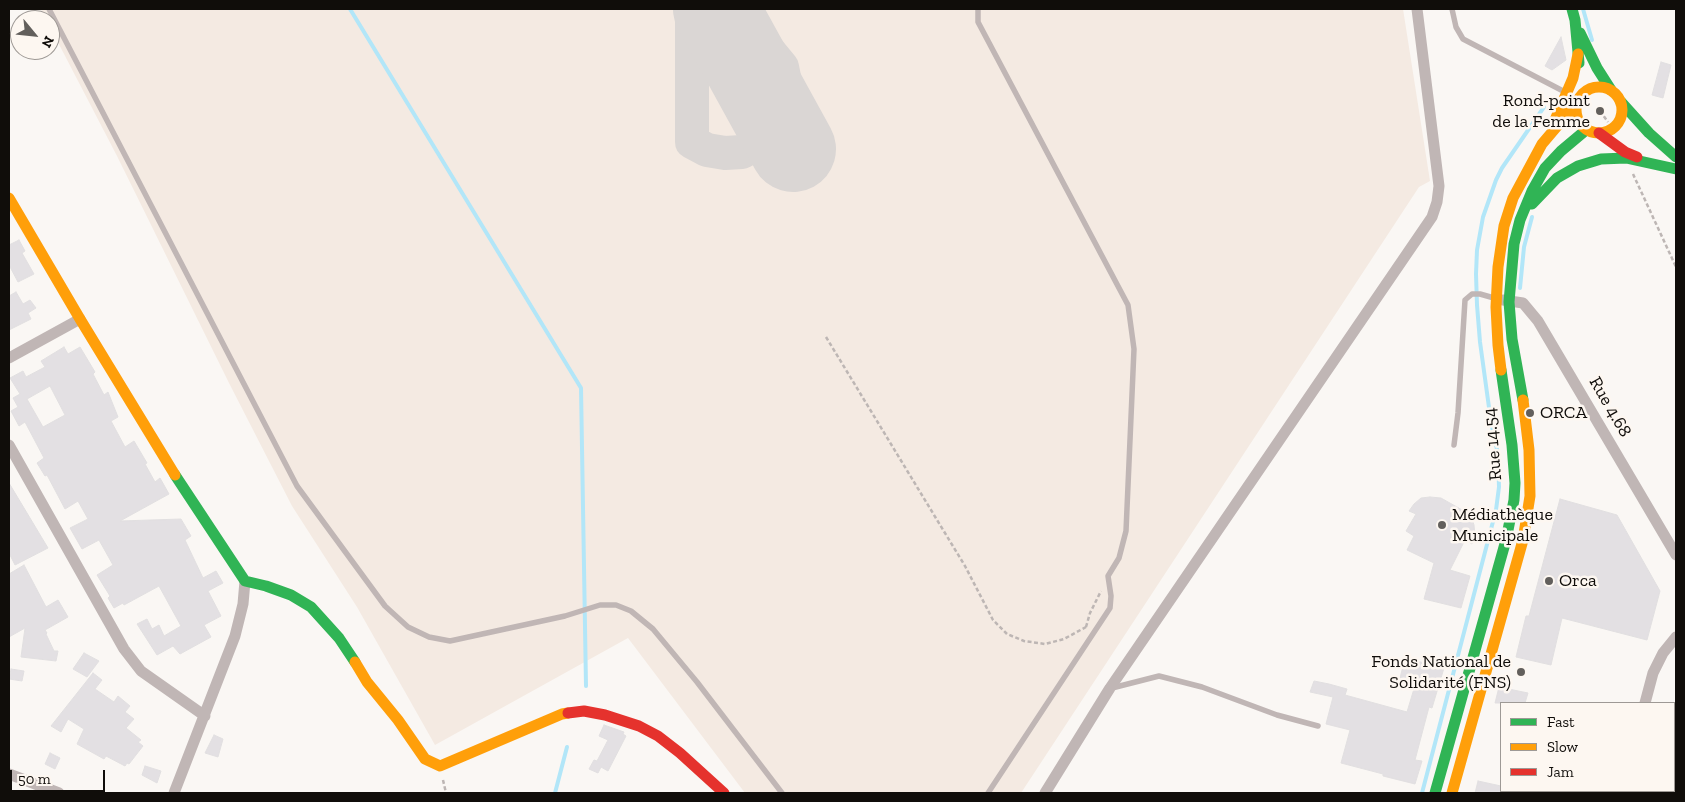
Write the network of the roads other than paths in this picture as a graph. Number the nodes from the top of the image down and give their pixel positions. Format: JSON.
{"nodes":[{"id":1,"x":49,"y":9,"type":"edge"},
{"id":2,"x":978,"y":9,"type":"edge"},
{"id":3,"x":1416,"y":9,"type":"edge"},
{"id":4,"x":1452,"y":9,"type":"edge"},
{"id":5,"x":1574,"y":14,"type":"edge"},
{"id":6,"x":1578,"y":54,"type":"junction"},
{"id":7,"x":1612,"y":90,"type":"junction"},
{"id":8,"x":1567,"y":93,"type":"junction"},
{"id":9,"x":1578,"y":100,"type":"junction"},
{"id":10,"x":1621,"y":102,"type":"junction"},
{"id":11,"x":1586,"y":130,"type":"junction"},
{"id":12,"x":1598,"y":134,"type":"junction"},
{"id":13,"x":1542,"y":144,"type":"junction"},
{"id":14,"x":1676,"y":157,"type":"edge"},
{"id":15,"x":1650,"y":163,"type":"junction"},
{"id":16,"x":1676,"y":170,"type":"edge"},
{"id":17,"x":9,"y":198,"type":"edge"},
{"id":18,"x":14,"y":218,"type":"edge"},
{"id":19,"x":1520,"y":220,"type":"junction"},
{"id":20,"x":1496,"y":298,"type":"junction"},
{"id":21,"x":1509,"y":302,"type":"junction"},
{"id":22,"x":80,"y":320,"type":"junction"},
{"id":23,"x":9,"y":358,"type":"edge"},
{"id":24,"x":9,"y":445,"type":"edge"},
{"id":25,"x":1454,"y":445,"type":"dead end"},
{"id":26,"x":1676,"y":555,"type":"edge"},
{"id":27,"x":245,"y":581,"type":"junction"},
{"id":28,"x":1676,"y":637,"type":"edge"},
{"id":29,"x":1110,"y":688,"type":"junction"},
{"id":30,"x":1646,"y":702,"type":"edge"},
{"id":31,"x":205,"y":716,"type":"junction"},
{"id":32,"x":1318,"y":726,"type":"dead end"},
{"id":33,"x":9,"y":774,"type":"edge"},
{"id":34,"x":1049,"y":790,"type":"edge"},
{"id":35,"x":59,"y":793,"type":"edge"},
{"id":36,"x":174,"y":793,"type":"edge"},
{"id":37,"x":724,"y":793,"type":"edge"},
{"id":38,"x":782,"y":793,"type":"edge"},
{"id":39,"x":988,"y":793,"type":"edge"},
{"id":40,"x":1435,"y":793,"type":"edge"},
{"id":41,"x":1452,"y":793,"type":"edge"}],
"edges":[{"from":1,"to":38,"type":"lane"},
{"from":2,"to":39,"type":"lane"},
{"from":3,"to":29,"type":"street"},
{"from":4,"to":8,"type":"lane"},
{"from":5,"to":6,"type":"main road"},
{"from":5,"to":7,"type":"main road"},
{"from":6,"to":8,"type":"main road"},
{"from":6,"to":9,"type":"main road"},
{"from":7,"to":9,"type":"main road"},
{"from":7,"to":10,"type":"main road"},
{"from":8,"to":13,"type":"main road"},
{"from":9,"to":11,"type":"main road"},
{"from":9,"to":13,"type":"main road","name":"Rue 14.54"},
{"from":10,"to":12,"type":"main road"},
{"from":10,"to":14,"type":"main road"},
{"from":11,"to":12,"type":"main road"},
{"from":11,"to":19,"type":"main road","name":"Rue 14.54"},
{"from":12,"to":15,"type":"main road"},
{"from":13,"to":20,"type":"main road","name":"Rue 14.54"},
{"from":15,"to":16,"type":"main road"},
{"from":15,"to":19,"type":"main road"},
{"from":17,"to":18,"type":"main road"},
{"from":18,"to":22,"type":"main road"},
{"from":19,"to":21,"type":"main road","name":"Rue 14.54"},
{"from":20,"to":21,"type":"street","name":"Rue 4.68"},
{"from":20,"to":25,"type":"lane"},
{"from":20,"to":40,"type":"main road","name":"Rue 14.54"},
{"from":21,"to":26,"type":"street","name":"Rue 4.68"},
{"from":21,"to":41,"type":"main road","name":"Rue 14.54"},
{"from":22,"to":23,"type":"street"},
{"from":22,"to":27,"type":"main road"},
{"from":24,"to":31,"type":"street"},
{"from":27,"to":31,"type":"street"},
{"from":27,"to":37,"type":"main road"},
{"from":28,"to":30,"type":"street"},
{"from":29,"to":32,"type":"lane"},
{"from":29,"to":34,"type":"street"},
{"from":31,"to":36,"type":"street"},
{"from":33,"to":35,"type":"street"}]}
